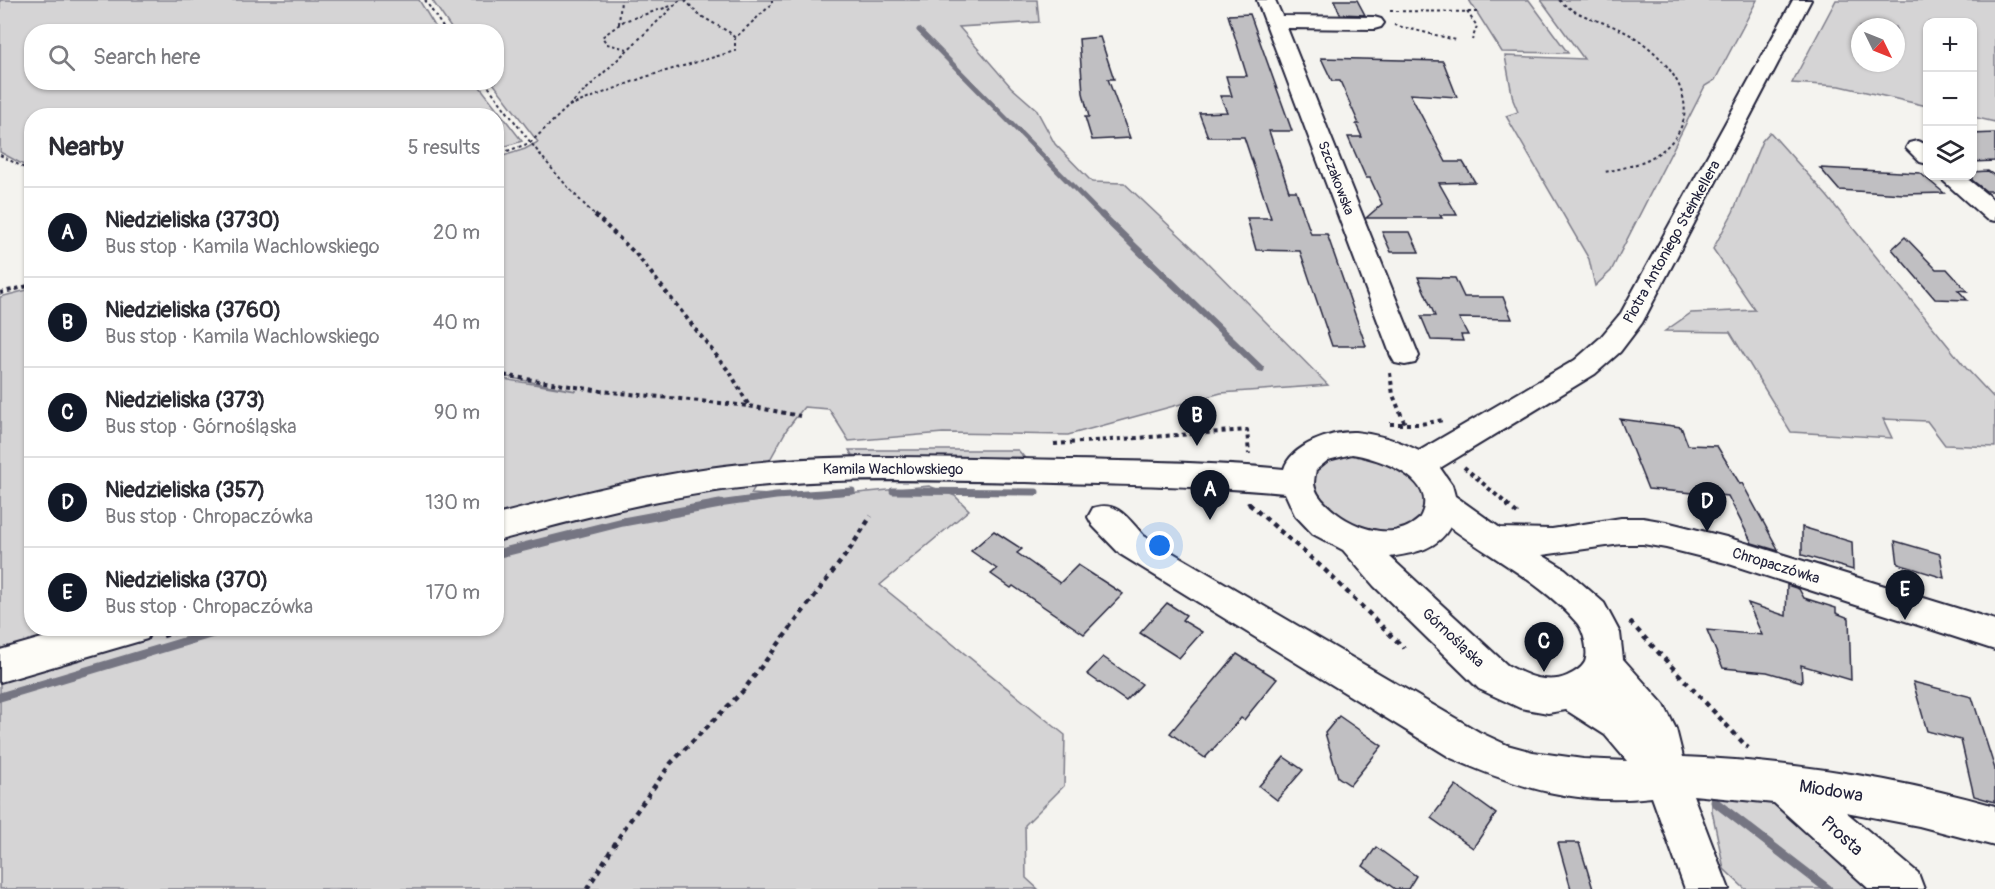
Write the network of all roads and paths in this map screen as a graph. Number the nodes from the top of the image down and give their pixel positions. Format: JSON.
{"nodes":[{"id":1,"x":425,"y":0,"type":"edge"},
{"id":2,"x":621,"y":0,"type":"edge"},
{"id":3,"x":680,"y":0,"type":"edge"},
{"id":4,"x":685,"y":0,"type":"edge"},
{"id":5,"x":772,"y":0,"type":"edge"},
{"id":6,"x":1266,"y":0,"type":"edge"},
{"id":7,"x":1559,"y":0,"type":"edge"},
{"id":8,"x":1802,"y":0,"type":"edge"},
{"id":9,"x":1319,"y":2,"type":"dead end"},
{"id":10,"x":675,"y":5,"type":"junction"},
{"id":11,"x":1467,"y":12,"type":"junction"},
{"id":12,"x":1477,"y":12,"type":"dead end"},
{"id":13,"x":1382,"y":19,"type":"junction"},
{"id":14,"x":1275,"y":22,"type":"junction"},
{"id":15,"x":1328,"y":23,"type":"junction"},
{"id":16,"x":441,"y":24,"type":"edge"},
{"id":17,"x":619,"y":24,"type":"junction"},
{"id":18,"x":735,"y":38,"type":"junction"},
{"id":19,"x":1456,"y":40,"type":"dead end"},
{"id":20,"x":1472,"y":40,"type":"dead end"},
{"id":21,"x":627,"y":49,"type":"junction"},
{"id":22,"x":490,"y":90,"type":"edge"},
{"id":23,"x":569,"y":106,"type":"junction"},
{"id":24,"x":504,"y":108,"type":"edge"},
{"id":25,"x":504,"y":109,"type":"edge"},
{"id":26,"x":530,"y":143,"type":"junction"},
{"id":27,"x":504,"y":152,"type":"edge"},
{"id":28,"x":0,"y":155,"type":"edge"},
{"id":29,"x":24,"y":168,"type":"edge"},
{"id":30,"x":1604,"y":172,"type":"dead end"},
{"id":31,"x":1955,"y":180,"type":"edge"},
{"id":32,"x":1995,"y":214,"type":"edge"},
{"id":33,"x":24,"y":287,"type":"edge"},
{"id":34,"x":0,"y":293,"type":"edge"},
{"id":35,"x":1405,"y":356,"type":"dead end"},
{"id":36,"x":504,"y":375,"type":"edge"},
{"id":37,"x":749,"y":406,"type":"junction"},
{"id":38,"x":800,"y":416,"type":"dead end"},
{"id":39,"x":1451,"y":417,"type":"dead end"},
{"id":40,"x":1405,"y":424,"type":"dead end"},
{"id":41,"x":1247,"y":430,"type":"dead end"},
{"id":42,"x":1045,"y":445,"type":"dead end"},
{"id":43,"x":1419,"y":466,"type":"junction"},
{"id":44,"x":1296,"y":482,"type":"junction"},
{"id":45,"x":1440,"y":502,"type":"junction"},
{"id":46,"x":871,"y":516,"type":"dead end"},
{"id":47,"x":1105,"y":517,"type":"dead end"},
{"id":48,"x":504,"y":526,"type":"edge"},
{"id":49,"x":1356,"y":541,"type":"junction"},
{"id":50,"x":1493,"y":542,"type":"junction"},
{"id":51,"x":1552,"y":542,"type":"junction"},
{"id":52,"x":1552,"y":579,"type":"junction"},
{"id":53,"x":1995,"y":635,"type":"edge"},
{"id":54,"x":106,"y":636,"type":"edge"},
{"id":55,"x":1605,"y":663,"type":"junction"},
{"id":56,"x":0,"y":666,"type":"edge"},
{"id":57,"x":1571,"y":693,"type":"junction"},
{"id":58,"x":1665,"y":775,"type":"junction"},
{"id":59,"x":1782,"y":783,"type":"junction"},
{"id":60,"x":1995,"y":826,"type":"edge"},
{"id":61,"x":587,"y":889,"type":"edge"},
{"id":62,"x":1707,"y":889,"type":"edge"},
{"id":63,"x":1902,"y":889,"type":"edge"}],
"edges":[{"from":1,"to":16,"type":"path"},
{"from":2,"to":17,"type":"path"},
{"from":3,"to":10,"type":"path"},
{"from":4,"to":18,"type":"path"},
{"from":5,"to":18,"type":"path"},
{"from":6,"to":14,"type":"street","name":"Szczakowska"},
{"from":7,"to":30,"type":"path"},
{"from":8,"to":43,"type":"street","name":"Piotra Antoniego Steinkellera"},
{"from":9,"to":15,"type":"street"},
{"from":10,"to":17,"type":"path"},
{"from":10,"to":21,"type":"path"},
{"from":11,"to":12,"type":"path"},
{"from":11,"to":13,"type":"path"},
{"from":11,"to":20,"type":"path"},
{"from":13,"to":15,"type":"street"},
{"from":13,"to":19,"type":"path"},
{"from":14,"to":15,"type":"street"},
{"from":14,"to":35,"type":"street","name":"Szczakowska"},
{"from":17,"to":21,"type":"path"},
{"from":18,"to":23,"type":"path"},
{"from":21,"to":23,"type":"path"},
{"from":22,"to":24,"type":"path"},
{"from":23,"to":26,"type":"path"},
{"from":25,"to":26,"type":"path"},
{"from":26,"to":27,"type":"path"},
{"from":26,"to":37,"type":"path"},
{"from":28,"to":29,"type":"path"},
{"from":31,"to":32,"type":"street"},
{"from":33,"to":34,"type":"path"},
{"from":36,"to":37,"type":"path"},
{"from":37,"to":38,"type":"path"},
{"from":39,"to":40,"type":"path"},
{"from":41,"to":42,"type":"path"},
{"from":43,"to":44,"type":"street"},
{"from":43,"to":45,"type":"street"},
{"from":44,"to":48,"type":"street","name":"Kamila Wachlowskiego"},
{"from":44,"to":49,"type":"street"},
{"from":45,"to":49,"type":"street"},
{"from":45,"to":50,"type":"street"},
{"from":46,"to":61,"type":"path"},
{"from":47,"to":58,"type":"street","name":"Miodowa"},
{"from":49,"to":57,"type":"street","name":"Górnośląska"},
{"from":50,"to":51,"type":"street","name":"Chropaczówka"},
{"from":50,"to":52,"type":"street"},
{"from":51,"to":52,"type":"street"},
{"from":51,"to":53,"type":"street","name":"Chropaczówka"},
{"from":52,"to":55,"type":"street"},
{"from":54,"to":56,"type":"street"},
{"from":55,"to":57,"type":"street","name":"Górnośląska"},
{"from":55,"to":58,"type":"street"},
{"from":57,"to":58,"type":"street"},
{"from":58,"to":59,"type":"street","name":"Miodowa"},
{"from":58,"to":62,"type":"street"},
{"from":59,"to":60,"type":"street","name":"Miodowa"},
{"from":59,"to":63,"type":"street","name":"Prosta"}]}
